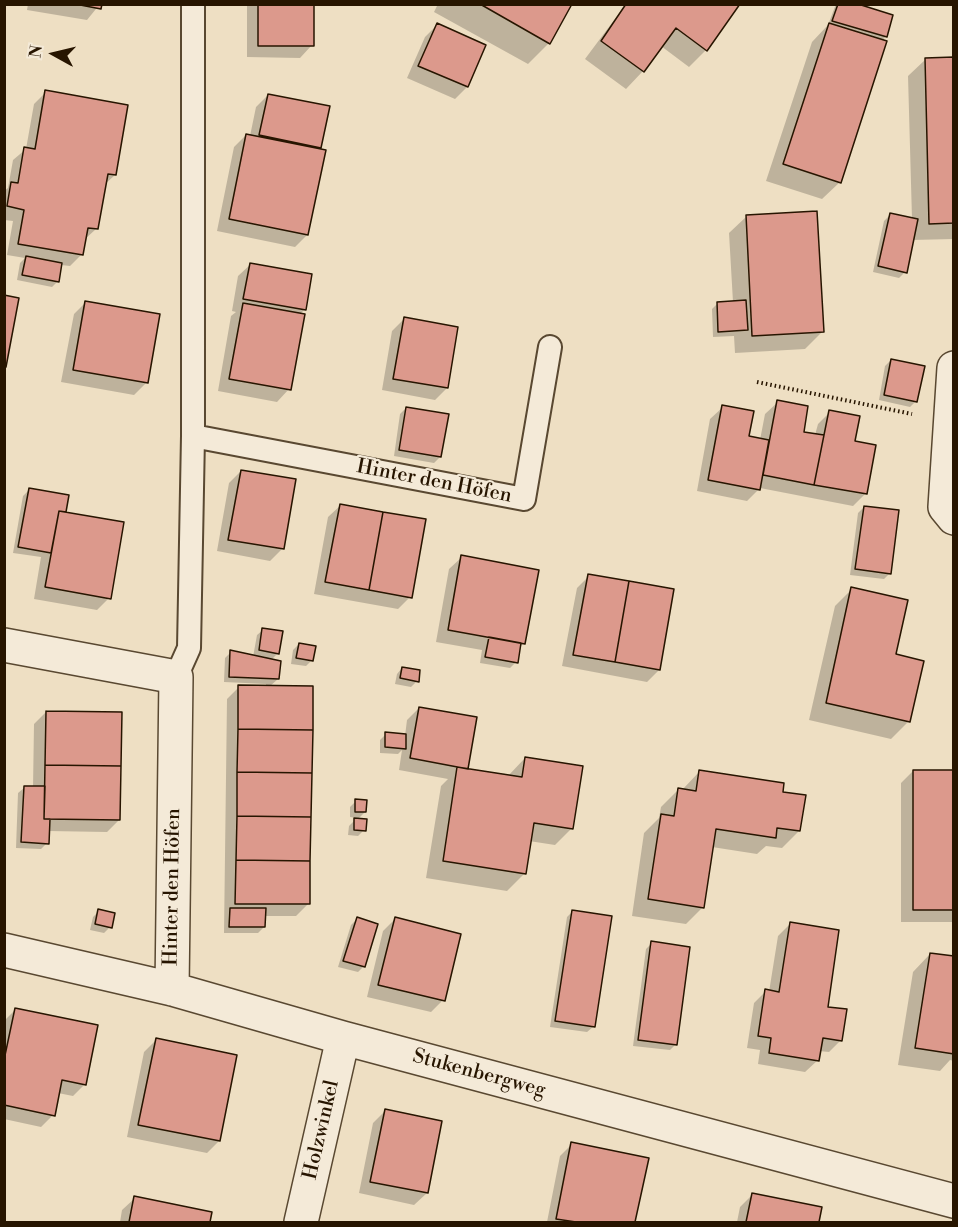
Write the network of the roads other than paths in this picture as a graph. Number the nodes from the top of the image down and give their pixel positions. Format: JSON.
{"nodes":[{"id":1,"x":193,"y":4,"type":"edge"},
{"id":2,"x":550,"y":347,"type":"dead end"},
{"id":3,"x":954,"y":368,"type":"edge"},
{"id":4,"x":193,"y":436,"type":"junction"},
{"id":5,"x":954,"y":518,"type":"edge"},
{"id":6,"x":4,"y":645,"type":"edge"},
{"id":7,"x":176,"y":677,"type":"junction"},
{"id":8,"x":4,"y":950,"type":"edge"},
{"id":9,"x":172,"y":989,"type":"junction"},
{"id":10,"x":343,"y":1038,"type":"junction"},
{"id":11,"x":954,"y":1201,"type":"edge"},
{"id":12,"x":300,"y":1222,"type":"edge"}],
"edges":[{"from":1,"to":4,"type":"lane","name":"Hinter den Höfen"},
{"from":2,"to":4,"type":"lane","name":"Hinter den Höfen"},
{"from":3,"to":5,"type":"street"},
{"from":4,"to":7,"type":"lane","name":"Hinter den Höfen"},
{"from":6,"to":7,"type":"street"},
{"from":7,"to":9,"type":"street","name":"Hinter den Höfen"},
{"from":8,"to":9,"type":"street","name":"Stukenbergweg"},
{"from":9,"to":10,"type":"street","name":"Stukenbergweg"},
{"from":10,"to":11,"type":"street","name":"Stukenbergweg"},
{"from":10,"to":12,"type":"street","name":"Holzwinkel"}]}
